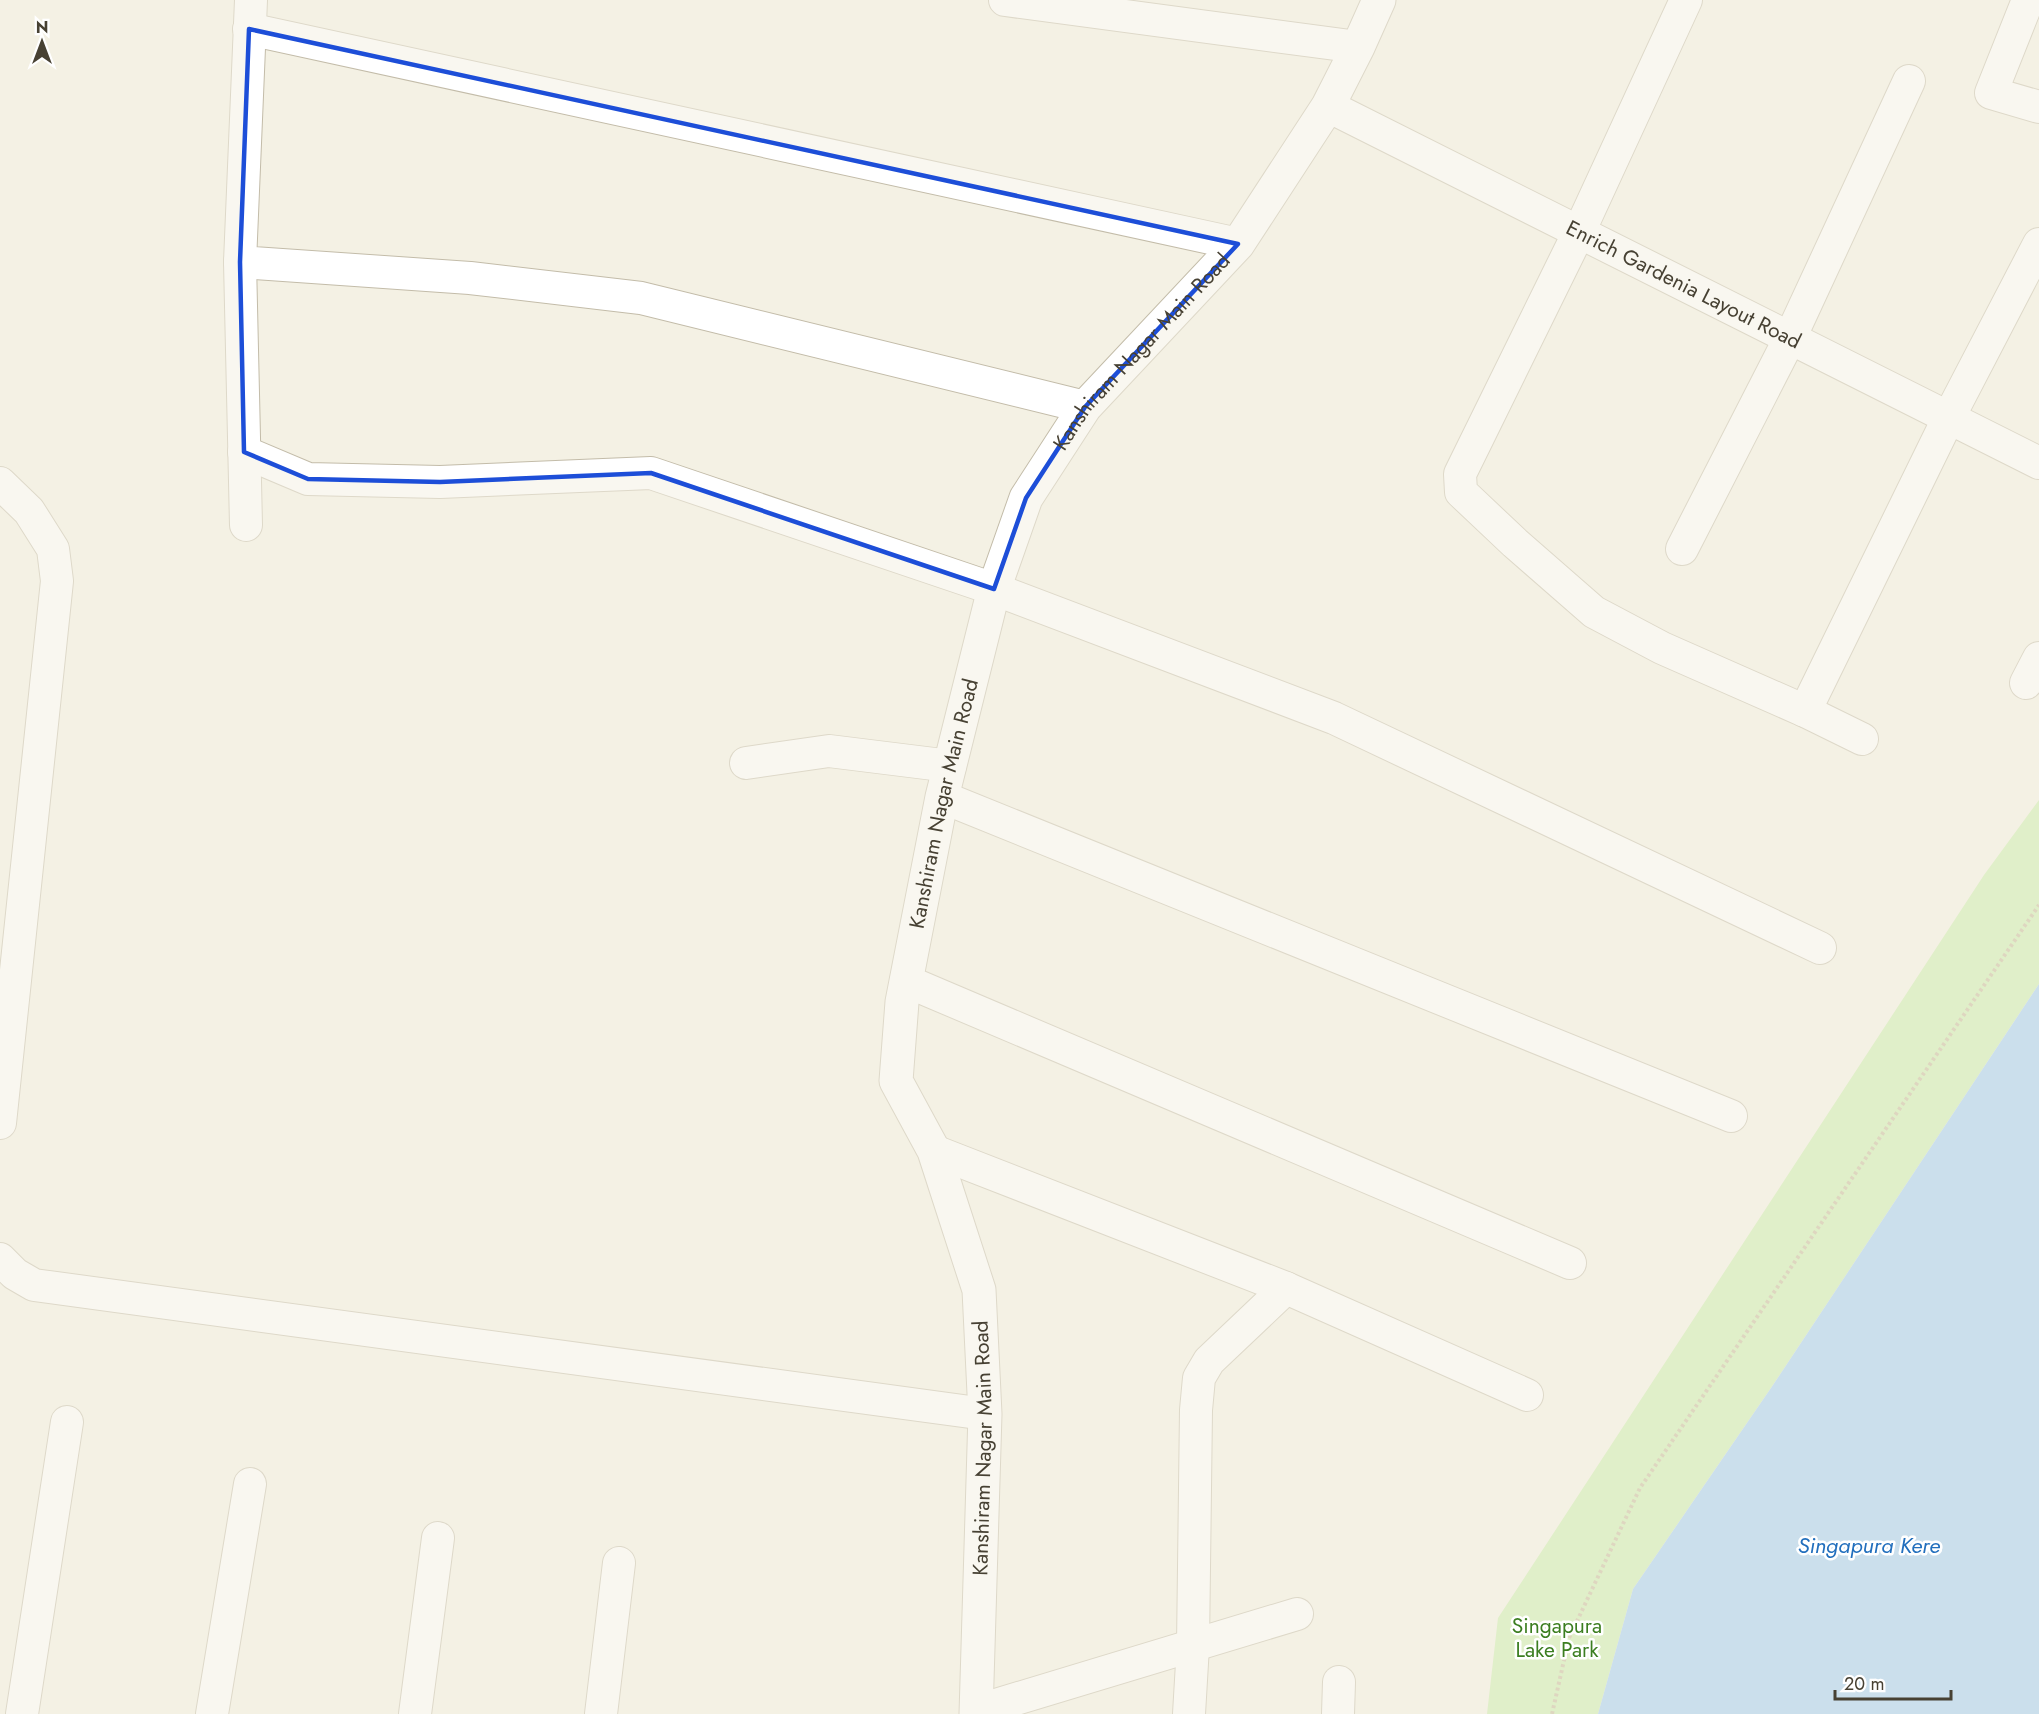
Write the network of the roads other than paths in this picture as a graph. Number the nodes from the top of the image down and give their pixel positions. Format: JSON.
{"nodes":[{"id":1,"x":1005,"y":0,"type":"edge"},
{"id":2,"x":1378,"y":0,"type":"edge"},
{"id":3,"x":1686,"y":0,"type":"edge"},
{"id":4,"x":2028,"y":0,"type":"edge"},
{"id":5,"x":250,"y":15,"type":"edge"},
{"id":6,"x":1358,"y":47,"type":"junction"},
{"id":7,"x":1910,"y":81,"type":"dead end"},
{"id":8,"x":1328,"y":106,"type":"junction"},
{"id":9,"x":2039,"y":107,"type":"edge"},
{"id":10,"x":1579,"y":232,"type":"junction"},
{"id":11,"x":1238,"y":244,"type":"junction"},
{"id":12,"x":2039,"y":244,"type":"edge"},
{"id":13,"x":240,"y":262,"type":"junction"},
{"id":14,"x":1790,"y":338,"type":"junction"},
{"id":15,"x":1085,"y":407,"type":"junction"},
{"id":16,"x":1949,"y":417,"type":"junction"},
{"id":17,"x":244,"y":452,"type":"junction"},
{"id":18,"x":2039,"y":463,"type":"edge"},
{"id":19,"x":0,"y":483,"type":"edge"},
{"id":20,"x":246,"y":525,"type":"dead end"},
{"id":21,"x":1682,"y":549,"type":"dead end"},
{"id":22,"x":994,"y":589,"type":"junction"},
{"id":23,"x":1805,"y":711,"type":"junction"},
{"id":24,"x":1862,"y":739,"type":"dead end"},
{"id":25,"x":746,"y":763,"type":"dead end"},
{"id":26,"x":946,"y":782,"type":"junction"},
{"id":27,"x":1820,"y":948,"type":"dead end"},
{"id":28,"x":906,"y":981,"type":"junction"},
{"id":29,"x":1731,"y":1116,"type":"dead end"},
{"id":30,"x":0,"y":1123,"type":"edge"},
{"id":31,"x":934,"y":1151,"type":"junction"},
{"id":32,"x":0,"y":1259,"type":"edge"},
{"id":33,"x":1570,"y":1263,"type":"dead end"},
{"id":34,"x":1286,"y":1288,"type":"junction"},
{"id":35,"x":1527,"y":1395,"type":"dead end"},
{"id":36,"x":985,"y":1414,"type":"junction"},
{"id":37,"x":68,"y":1422,"type":"dead end"},
{"id":38,"x":250,"y":1484,"type":"dead end"},
{"id":39,"x":438,"y":1538,"type":"dead end"},
{"id":40,"x":619,"y":1563,"type":"dead end"},
{"id":41,"x":1297,"y":1614,"type":"dead end"},
{"id":42,"x":1193,"y":1646,"type":"junction"},
{"id":43,"x":1339,"y":1682,"type":"dead end"},
{"id":44,"x":976,"y":1713,"type":"edge"},
{"id":45,"x":22,"y":1714,"type":"edge"},
{"id":46,"x":212,"y":1714,"type":"edge"},
{"id":47,"x":415,"y":1714,"type":"edge"},
{"id":48,"x":601,"y":1714,"type":"edge"},
{"id":49,"x":1190,"y":1714,"type":"edge"},
{"id":50,"x":1338,"y":1714,"type":"edge"}],
"edges":[{"from":1,"to":6,"type":"street"},
{"from":2,"to":6,"type":"street","name":"Kanshiram Nagar Main Road"},
{"from":3,"to":10,"type":"street"},
{"from":4,"to":9,"type":"street"},
{"from":5,"to":11,"type":"street"},
{"from":5,"to":13,"type":"street"},
{"from":6,"to":8,"type":"street","name":"Kanshiram Nagar Main Road"},
{"from":7,"to":14,"type":"street"},
{"from":8,"to":10,"type":"street","name":"Enrich Gardenia Layout Road"},
{"from":8,"to":11,"type":"street","name":"Kanshiram Nagar Main Road"},
{"from":10,"to":14,"type":"street","name":"Enrich Gardenia Layout Road"},
{"from":10,"to":23,"type":"street"},
{"from":11,"to":15,"type":"street","name":"Kanshiram Nagar Main Road"},
{"from":12,"to":16,"type":"street"},
{"from":13,"to":15,"type":"street"},
{"from":13,"to":17,"type":"street"},
{"from":14,"to":16,"type":"street","name":"Enrich Gardenia Layout Road"},
{"from":14,"to":21,"type":"street"},
{"from":15,"to":22,"type":"street","name":"Kanshiram Nagar Main Road"},
{"from":16,"to":18,"type":"street","name":"Enrich Gardenia Layout Road"},
{"from":16,"to":23,"type":"street"},
{"from":17,"to":20,"type":"street"},
{"from":17,"to":22,"type":"street"},
{"from":19,"to":30,"type":"street"},
{"from":22,"to":26,"type":"street","name":"Kanshiram Nagar Main Road"},
{"from":22,"to":27,"type":"street"},
{"from":23,"to":24,"type":"street"},
{"from":25,"to":26,"type":"street"},
{"from":26,"to":28,"type":"street","name":"Kanshiram Nagar Main Road"},
{"from":26,"to":29,"type":"street"},
{"from":28,"to":31,"type":"street","name":"Kanshiram Nagar Main Road"},
{"from":28,"to":33,"type":"street"},
{"from":31,"to":34,"type":"street"},
{"from":31,"to":36,"type":"street","name":"Kanshiram Nagar Main Road"},
{"from":32,"to":36,"type":"street"},
{"from":34,"to":35,"type":"street"},
{"from":34,"to":42,"type":"street"},
{"from":36,"to":44,"type":"street","name":"Kanshiram Nagar Main Road"},
{"from":37,"to":45,"type":"street"},
{"from":38,"to":46,"type":"street"},
{"from":39,"to":47,"type":"street"},
{"from":40,"to":48,"type":"street"},
{"from":41,"to":42,"type":"street"},
{"from":42,"to":44,"type":"street"},
{"from":42,"to":49,"type":"street"},
{"from":43,"to":50,"type":"street"}]}
